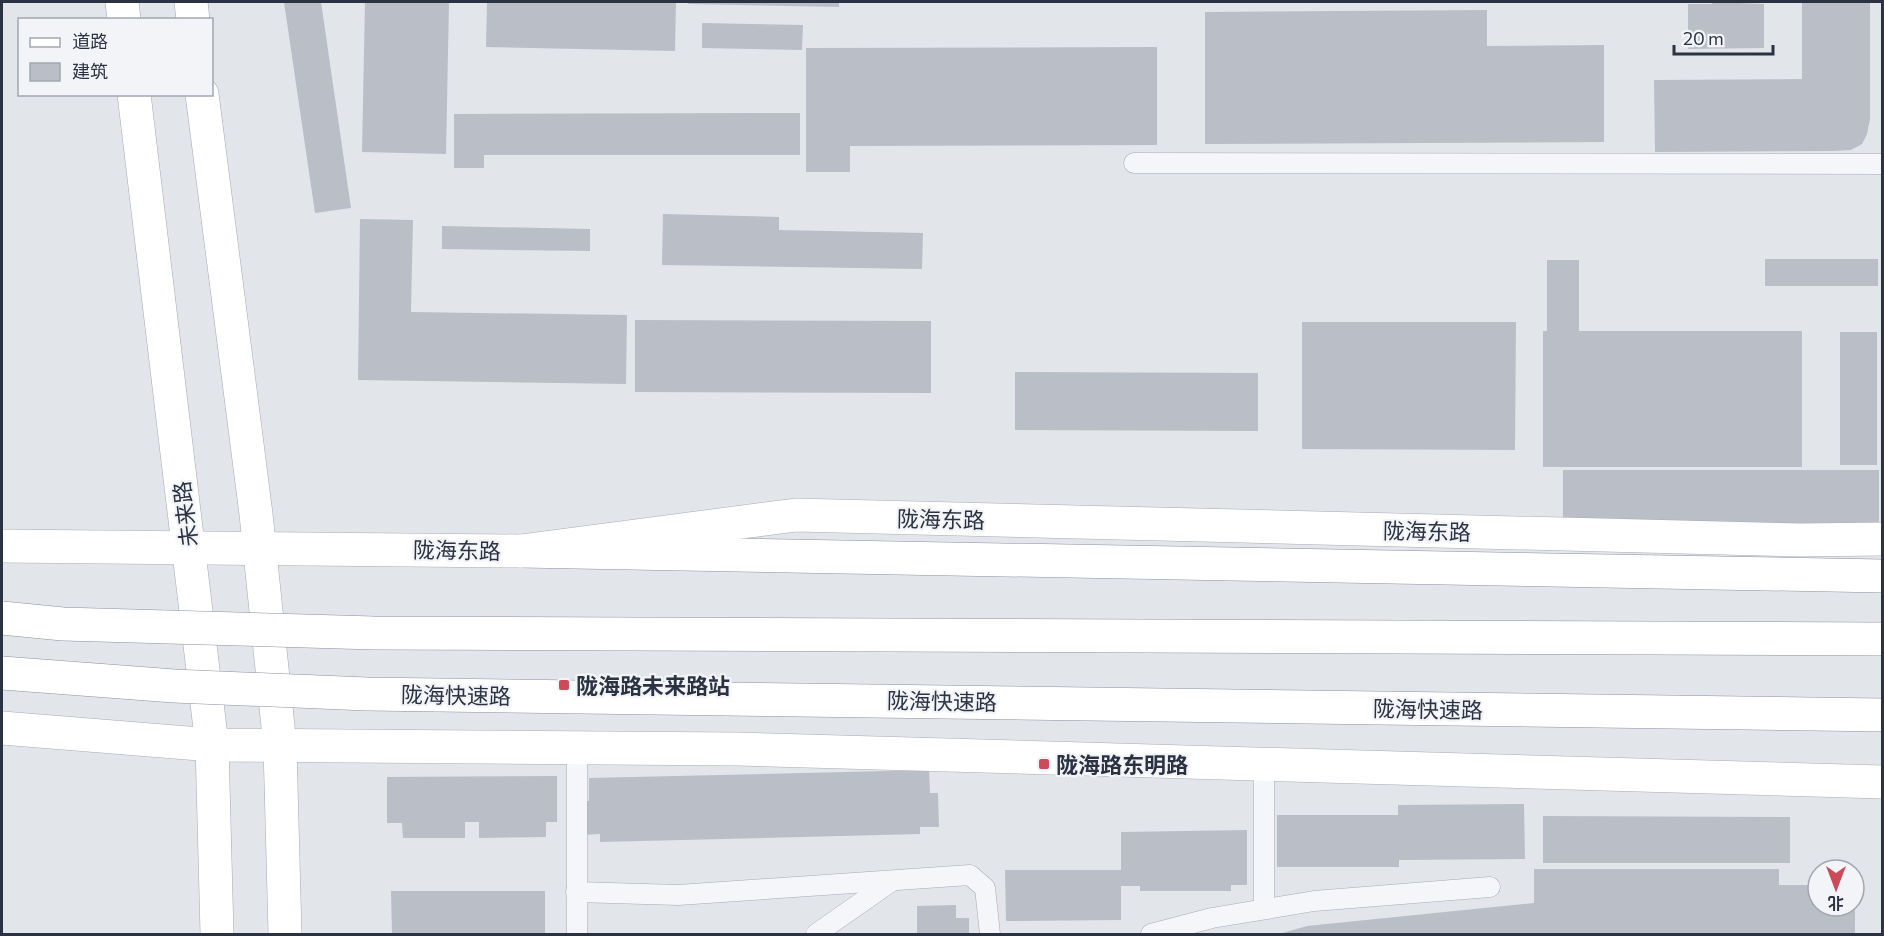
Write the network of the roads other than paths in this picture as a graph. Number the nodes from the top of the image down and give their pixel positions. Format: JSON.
{"nodes":[{"id":1,"x":122,"y":2,"type":"edge"},
{"id":2,"x":190,"y":2,"type":"edge"},
{"id":3,"x":124,"y":18,"type":"edge"},
{"id":4,"x":193,"y":18,"type":"edge"},
{"id":5,"x":134,"y":96,"type":"edge"},
{"id":6,"x":202,"y":96,"type":"edge"},
{"id":7,"x":1134,"y":164,"type":"dead end"},
{"id":8,"x":1882,"y":165,"type":"edge"},
{"id":9,"x":1882,"y":539,"type":"edge"},
{"id":10,"x":2,"y":546,"type":"edge"},
{"id":11,"x":258,"y":547,"type":"junction"},
{"id":12,"x":189,"y":549,"type":"junction"},
{"id":13,"x":521,"y":551,"type":"junction"},
{"id":14,"x":1882,"y":576,"type":"edge"},
{"id":15,"x":2,"y":618,"type":"edge"},
{"id":16,"x":1882,"y":639,"type":"edge"},
{"id":17,"x":2,"y":673,"type":"edge"},
{"id":18,"x":1882,"y":715,"type":"edge"},
{"id":19,"x":2,"y":728,"type":"edge"},
{"id":20,"x":212,"y":745,"type":"junction"},
{"id":21,"x":280,"y":746,"type":"junction"},
{"id":22,"x":577,"y":748,"type":"junction"},
{"id":23,"x":1264,"y":764,"type":"junction"},
{"id":24,"x":1882,"y":782,"type":"edge"},
{"id":25,"x":892,"y":881,"type":"junction"},
{"id":26,"x":1490,"y":887,"type":"dead end"},
{"id":27,"x":576,"y":892,"type":"junction"},
{"id":28,"x":1264,"y":909,"type":"junction"},
{"id":29,"x":218,"y":934,"type":"edge"},
{"id":30,"x":285,"y":934,"type":"edge"},
{"id":31,"x":577,"y":934,"type":"edge"},
{"id":32,"x":816,"y":934,"type":"edge"},
{"id":33,"x":990,"y":934,"type":"edge"},
{"id":34,"x":1151,"y":934,"type":"edge"}],
"edges":[{"from":1,"to":3,"type":"main road"},
{"from":2,"to":4,"type":"main road"},
{"from":5,"to":12,"type":"main road","name":"未来路"},
{"from":6,"to":11,"type":"main road"},
{"from":7,"to":8,"type":"lane"},
{"from":9,"to":13,"type":"main road","name":"陇海东路"},
{"from":10,"to":12,"type":"main road","name":"陇海东路"},
{"from":11,"to":12,"type":"main road","name":"陇海东路"},
{"from":11,"to":13,"type":"main road","name":"陇海东路"},
{"from":11,"to":21,"type":"main road"},
{"from":12,"to":20,"type":"main road","name":"未来路"},
{"from":13,"to":14,"type":"main road"},
{"from":15,"to":16,"type":"main road","bridge":true},
{"from":17,"to":18,"type":"main road","name":"陇海快速路","bridge":true},
{"from":19,"to":20,"type":"main road"},
{"from":20,"to":21,"type":"main road"},
{"from":20,"to":29,"type":"main road","name":"未来路"},
{"from":21,"to":22,"type":"main road"},
{"from":21,"to":30,"type":"main road"},
{"from":22,"to":23,"type":"main road"},
{"from":22,"to":27,"type":"lane"},
{"from":23,"to":24,"type":"main road"},
{"from":23,"to":28,"type":"lane"},
{"from":25,"to":27,"type":"lane"},
{"from":25,"to":32,"type":"lane"},
{"from":25,"to":33,"type":"lane"},
{"from":26,"to":28,"type":"lane"},
{"from":27,"to":31,"type":"lane"},
{"from":28,"to":34,"type":"lane"}]}
